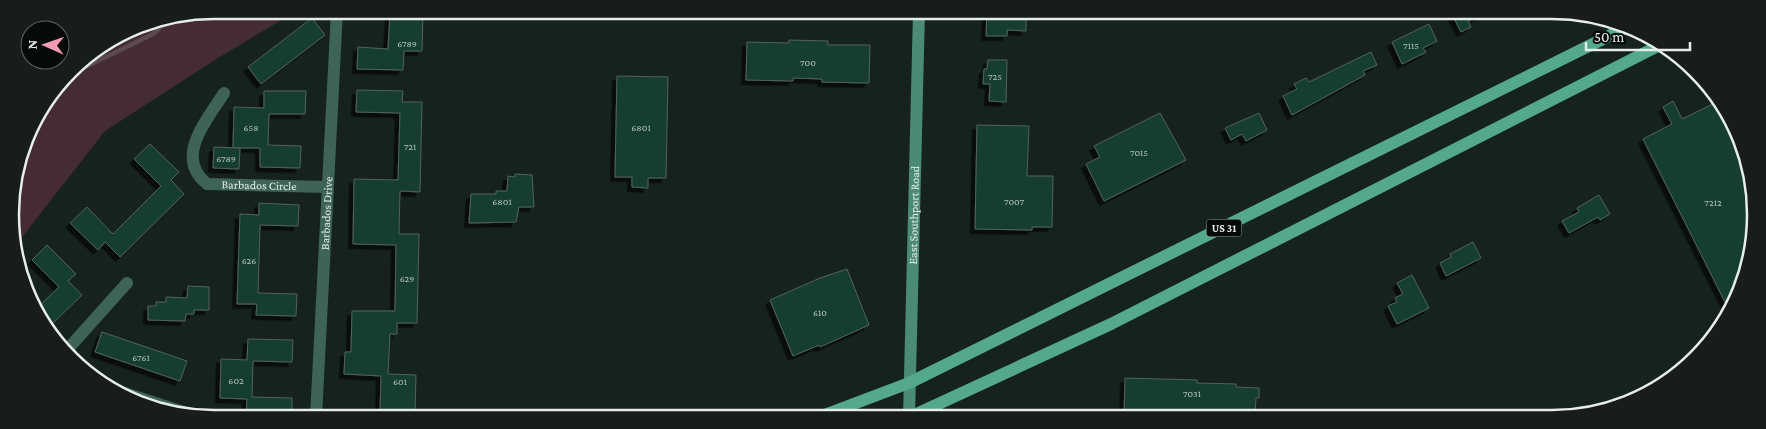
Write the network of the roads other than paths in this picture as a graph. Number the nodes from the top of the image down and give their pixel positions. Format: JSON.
{"nodes":[{"id":1,"x":337,"y":19,"type":"edge"},
{"id":2,"x":919,"y":19,"type":"edge"},
{"id":3,"x":1619,"y":31,"type":"edge"},
{"id":4,"x":1654,"y":48,"type":"edge"},
{"id":5,"x":224,"y":93,"type":"dead end"},
{"id":6,"x":327,"y":187,"type":"junction"},
{"id":7,"x":127,"y":283,"type":"dead end"},
{"id":8,"x":70,"y":347,"type":"edge"},
{"id":9,"x":909,"y":383,"type":"junction"},
{"id":10,"x":316,"y":410,"type":"edge"},
{"id":11,"x":838,"y":410,"type":"edge"},
{"id":12,"x":909,"y":410,"type":"edge"},
{"id":13,"x":924,"y":410,"type":"edge"}],
"edges":[{"from":1,"to":6,"type":"street","name":"Barbados Drive"},
{"from":2,"to":9,"type":"main road","name":"East Southport Road"},
{"from":3,"to":9,"type":"main road","number":"US 31"},
{"from":4,"to":13,"type":"main road","number":"US 31"},
{"from":5,"to":6,"type":"street","name":"Barbados Circle"},
{"from":6,"to":10,"type":"street","name":"Barbados Drive"},
{"from":7,"to":8,"type":"street"},
{"from":9,"to":11,"type":"main road","number":"US 31"},
{"from":9,"to":12,"type":"main road","name":"East Southport Road"}]}
